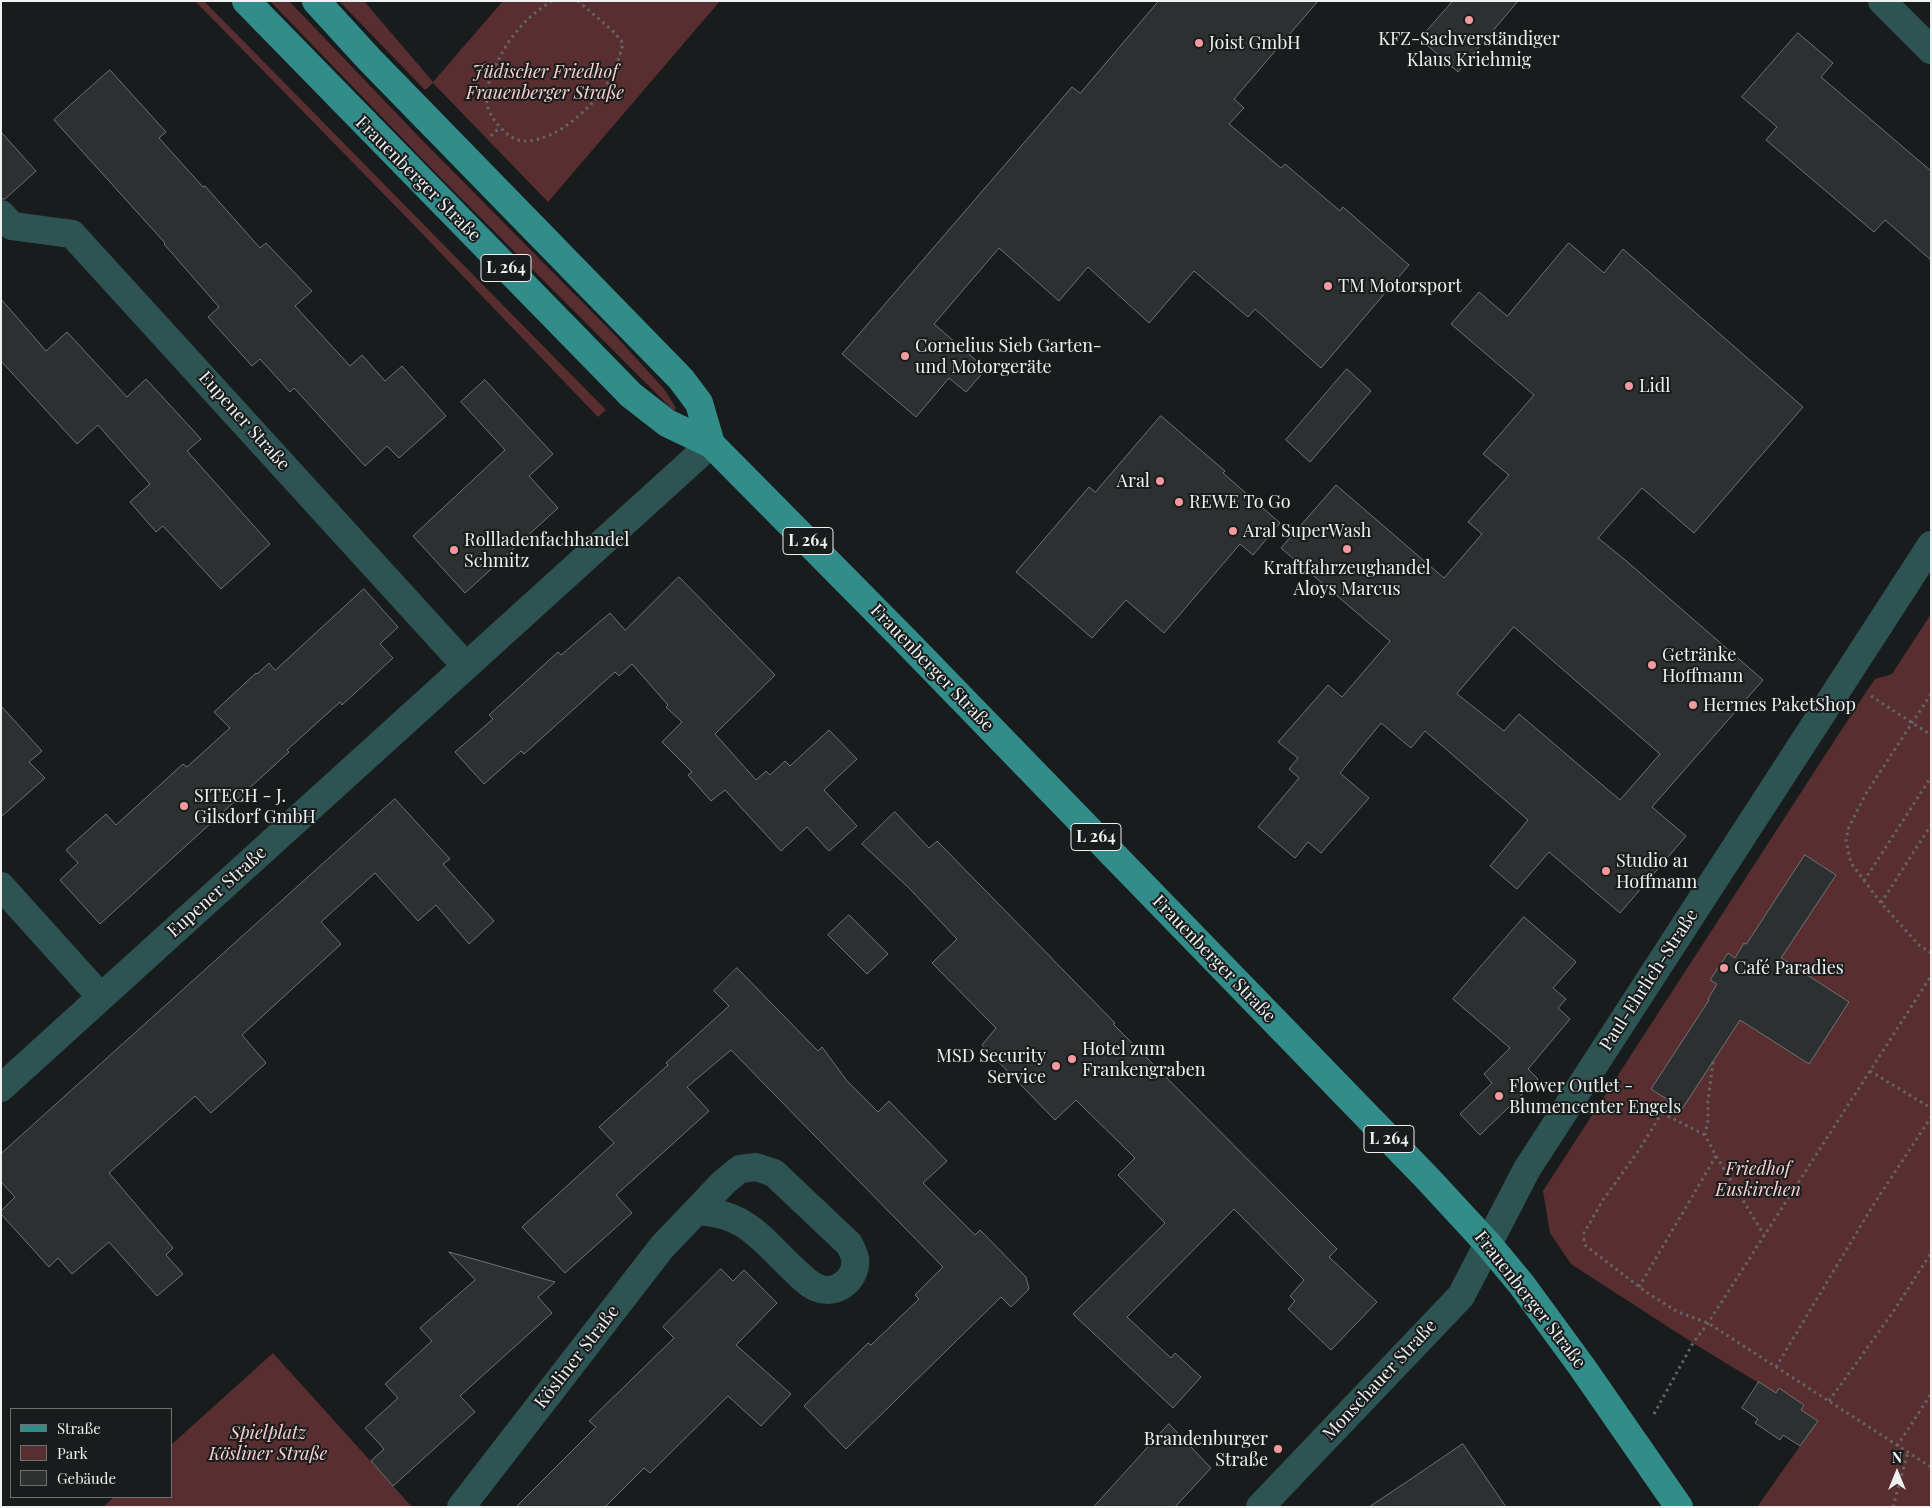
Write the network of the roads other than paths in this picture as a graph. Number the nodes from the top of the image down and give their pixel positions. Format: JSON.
{"nodes":[{"id":1,"x":246,"y":1,"type":"edge"},
{"id":2,"x":316,"y":1,"type":"edge"},
{"id":3,"x":1882,"y":1,"type":"edge"},
{"id":4,"x":1931,"y":50,"type":"edge"},
{"id":5,"x":1,"y":214,"type":"edge"},
{"id":6,"x":712,"y":444,"type":"junction"},
{"id":7,"x":1931,"y":545,"type":"edge"},
{"id":8,"x":466,"y":666,"type":"junction"},
{"id":9,"x":1,"y":886,"type":"edge"},
{"id":10,"x":101,"y":998,"type":"junction"},
{"id":11,"x":1,"y":1088,"type":"edge"},
{"id":12,"x":698,"y":1211,"type":"junction"},
{"id":13,"x":1488,"y":1244,"type":"junction"},
{"id":14,"x":461,"y":1507,"type":"edge"},
{"id":15,"x":1260,"y":1507,"type":"edge"},
{"id":16,"x":1679,"y":1507,"type":"edge"}],
"edges":[{"from":1,"to":6,"type":"main road","name":"Frauenberger Straße","number":"L 264"},
{"from":2,"to":6,"type":"main road","name":"Frauenberger Straße","number":"L 264"},
{"from":3,"to":4,"type":"street"},
{"from":5,"to":8,"type":"street","name":"Eupener Straße"},
{"from":6,"to":8,"type":"street","name":"Eupener Straße"},
{"from":6,"to":13,"type":"main road","name":"Frauenberger Straße","number":"L 264"},
{"from":7,"to":13,"type":"street","name":"Paul-Ehrlich-Straße"},
{"from":8,"to":10,"type":"street","name":"Eupener Straße"},
{"from":9,"to":10,"type":"street"},
{"from":10,"to":11,"type":"street","name":"Eupener Straße"},
{"from":12,"to":12,"type":"street","name":"Kösliner Straße"},
{"from":12,"to":14,"type":"street","name":"Kösliner Straße"},
{"from":13,"to":15,"type":"street","name":"Monschauer Straße"},
{"from":13,"to":16,"type":"main road","name":"Frauenberger Straße","number":"L 264"}]}
